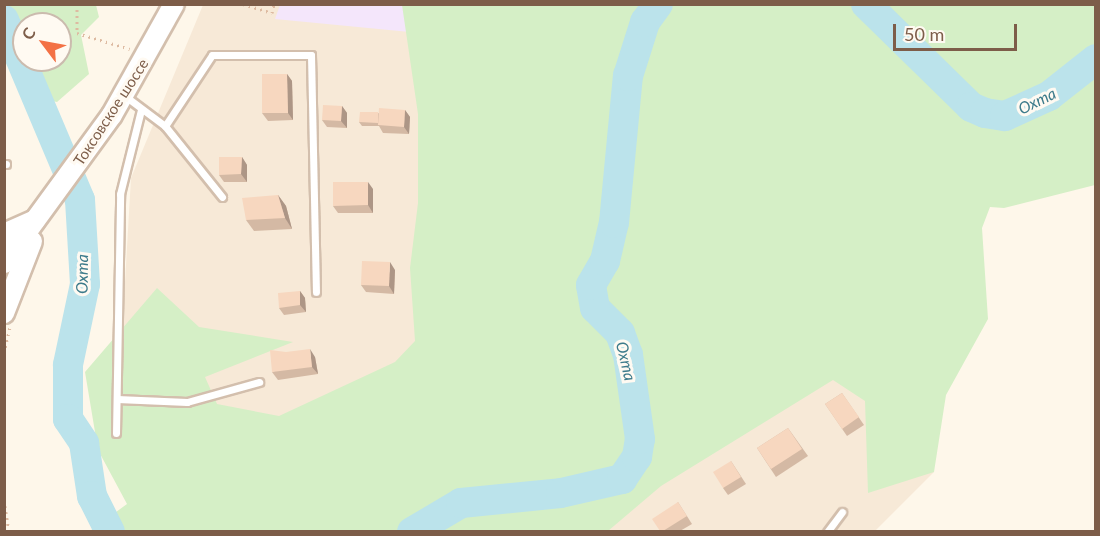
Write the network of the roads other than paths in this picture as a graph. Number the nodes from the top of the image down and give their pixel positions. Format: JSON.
{"nodes":[{"id":1,"x":174,"y":4,"type":"edge"},
{"id":2,"x":124,"y":95,"type":"junction"},
{"id":3,"x":141,"y":110,"type":"junction"},
{"id":4,"x":165,"y":126,"type":"junction"},
{"id":5,"x":222,"y":197,"type":"dead end"},
{"id":6,"x":43,"y":216,"type":"junction"},
{"id":7,"x":4,"y":234,"type":"edge"},
{"id":8,"x":4,"y":263,"type":"edge"},
{"id":9,"x":316,"y":292,"type":"dead end"},
{"id":10,"x":4,"y":313,"type":"edge"},
{"id":11,"x":258,"y":381,"type":"dead end"},
{"id":12,"x":117,"y":399,"type":"junction"},
{"id":13,"x":116,"y":433,"type":"dead end"},
{"id":14,"x":842,"y":512,"type":"dead end"},
{"id":15,"x":827,"y":531,"type":"edge"}],
"edges":[{"from":1,"to":2,"type":"main road","name":"Токсовское шоссе"},
{"from":2,"to":3,"type":"lane"},
{"from":2,"to":6,"type":"main road","name":"Токсовское шоссе"},
{"from":3,"to":4,"type":"lane"},
{"from":3,"to":12,"type":"lane"},
{"from":4,"to":5,"type":"lane"},
{"from":4,"to":9,"type":"lane"},
{"from":6,"to":7,"type":"main road"},
{"from":6,"to":8,"type":"main road"},
{"from":6,"to":10,"type":"main road"},
{"from":11,"to":12,"type":"lane"},
{"from":12,"to":13,"type":"lane"},
{"from":14,"to":15,"type":"lane"}]}
